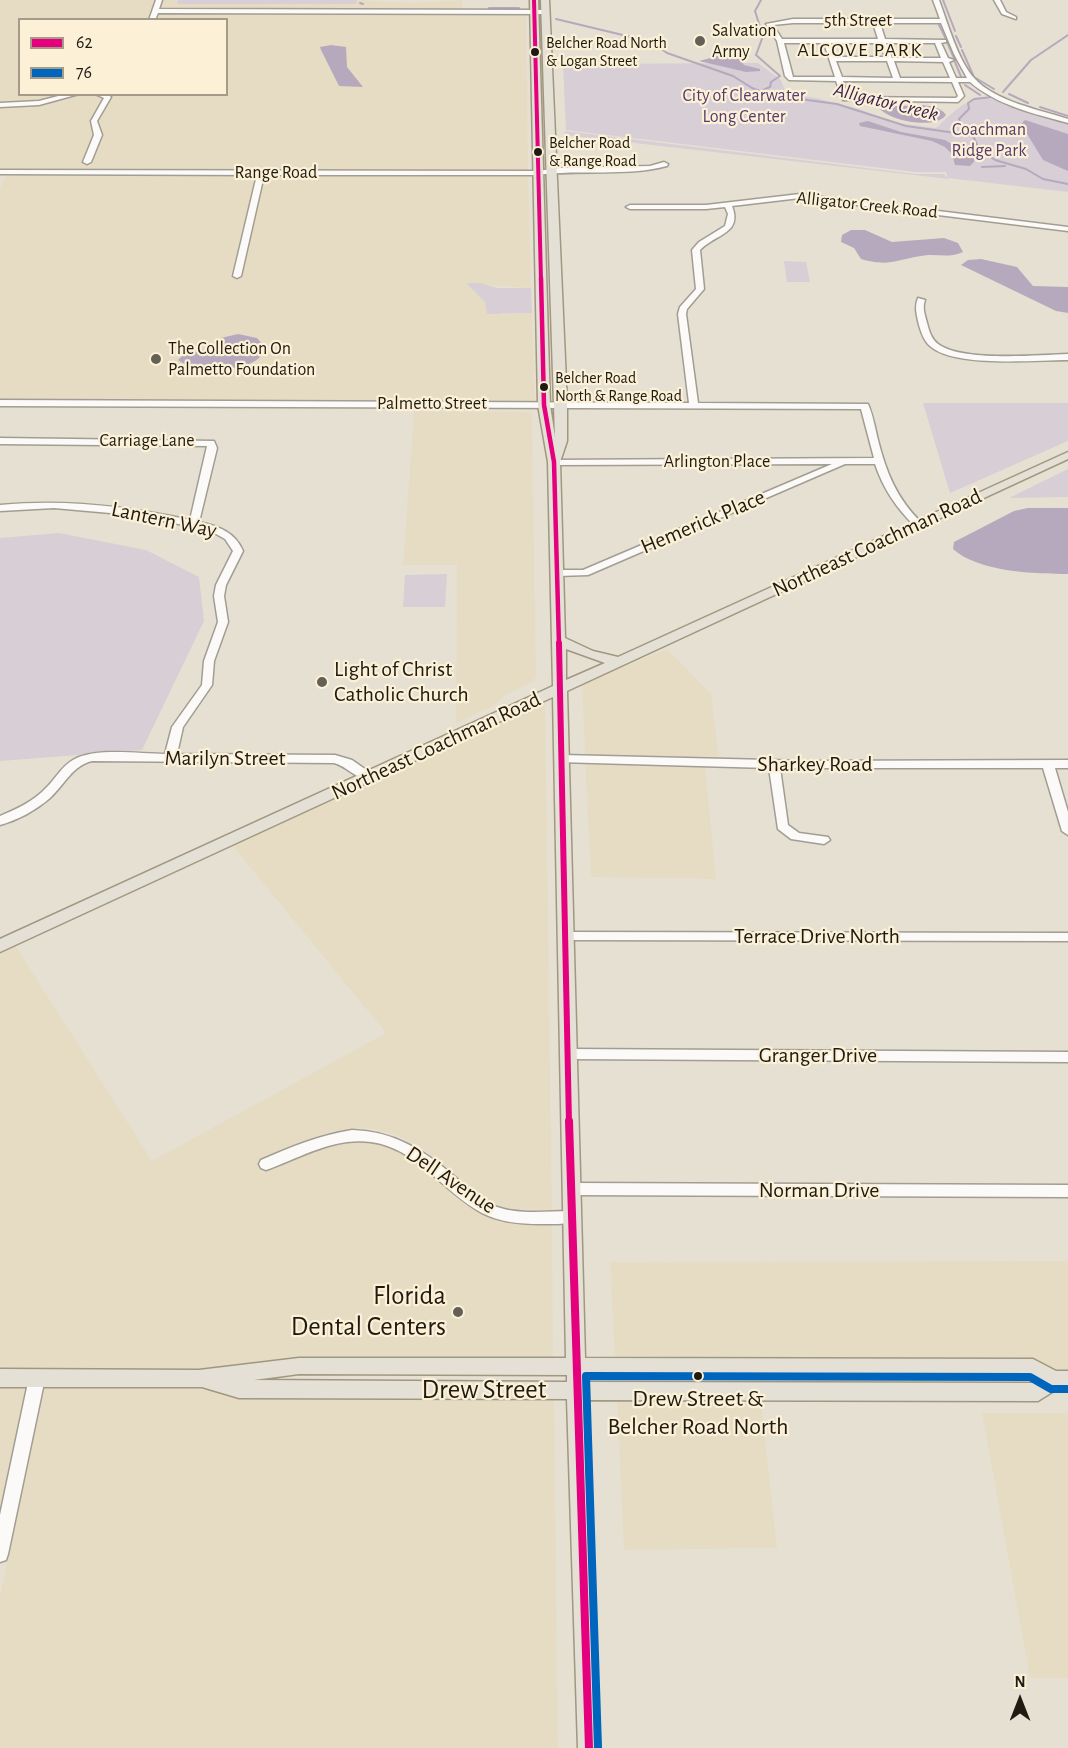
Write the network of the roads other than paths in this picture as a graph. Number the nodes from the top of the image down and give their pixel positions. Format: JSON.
{"nodes":[{"id":1,"x":159,"y":0,"type":"edge"},
{"id":2,"x":534,"y":0,"type":"edge"},
{"id":3,"x":545,"y":0,"type":"edge"},
{"id":4,"x":936,"y":0,"type":"edge"},
{"id":5,"x":997,"y":0,"type":"edge"},
{"id":6,"x":155,"y":11,"type":"junction"},
{"id":7,"x":533,"y":12,"type":"junction"},
{"id":8,"x":545,"y":12,"type":"junction"},
{"id":9,"x":153,"y":18,"type":"edge"},
{"id":10,"x":1014,"y":18,"type":"dead end"},
{"id":11,"x":876,"y":21,"type":"junction"},
{"id":12,"x":944,"y":21,"type":"junction"},
{"id":13,"x":780,"y":41,"type":"junction"},
{"id":14,"x":827,"y":41,"type":"junction"},
{"id":15,"x":883,"y":41,"type":"junction"},
{"id":16,"x":938,"y":41,"type":"junction"},
{"id":17,"x":953,"y":41,"type":"junction"},
{"id":18,"x":833,"y":59,"type":"junction"},
{"id":19,"x":890,"y":60,"type":"junction"},
{"id":20,"x":945,"y":60,"type":"junction"},
{"id":21,"x":962,"y":60,"type":"junction"},
{"id":22,"x":839,"y":80,"type":"junction"},
{"id":23,"x":972,"y":80,"type":"junction"},
{"id":24,"x":898,"y":81,"type":"junction"},
{"id":25,"x":954,"y":81,"type":"junction"},
{"id":26,"x":68,"y":96,"type":"edge"},
{"id":27,"x":105,"y":96,"type":"edge"},
{"id":28,"x":0,"y":105,"type":"edge"},
{"id":29,"x":1068,"y":121,"type":"edge"},
{"id":30,"x":87,"y":162,"type":"dead end"},
{"id":31,"x":664,"y":164,"type":"dead end"},
{"id":32,"x":552,"y":171,"type":"junction"},
{"id":33,"x":2,"y":172,"type":"edge"},
{"id":34,"x":261,"y":172,"type":"junction"},
{"id":35,"x":538,"y":173,"type":"junction"},
{"id":36,"x":0,"y":180,"type":"edge"},
{"id":37,"x":728,"y":205,"type":"junction"},
{"id":38,"x":630,"y":207,"type":"dead end"},
{"id":39,"x":1068,"y":230,"type":"edge"},
{"id":40,"x":237,"y":276,"type":"dead end"},
{"id":41,"x":921,"y":300,"type":"dead end"},
{"id":42,"x":1068,"y":357,"type":"edge"},
{"id":43,"x":0,"y":403,"type":"edge"},
{"id":44,"x":561,"y":404,"type":"junction"},
{"id":45,"x":544,"y":405,"type":"junction"},
{"id":46,"x":694,"y":406,"type":"junction"},
{"id":47,"x":0,"y":441,"type":"edge"},
{"id":48,"x":1068,"y":455,"type":"edge"},
{"id":49,"x":879,"y":461,"type":"junction"},
{"id":50,"x":554,"y":462,"type":"junction"},
{"id":51,"x":846,"y":462,"type":"junction"},
{"id":52,"x":0,"y":508,"type":"edge"},
{"id":53,"x":194,"y":524,"type":"junction"},
{"id":54,"x":918,"y":524,"type":"junction"},
{"id":55,"x":558,"y":573,"type":"junction"},
{"id":56,"x":559,"y":640,"type":"junction"},
{"id":57,"x":620,"y":661,"type":"junction"},
{"id":58,"x":560,"y":688,"type":"junction"},
{"id":59,"x":170,"y":758,"type":"junction"},
{"id":60,"x":562,"y":759,"type":"junction"},
{"id":61,"x":1068,"y":764,"type":"edge"},
{"id":62,"x":774,"y":765,"type":"junction"},
{"id":63,"x":1048,"y":765,"type":"junction"},
{"id":64,"x":368,"y":777,"type":"junction"},
{"id":65,"x":0,"y":821,"type":"edge"},
{"id":66,"x":1068,"y":831,"type":"edge"},
{"id":67,"x":824,"y":840,"type":"dead end"},
{"id":68,"x":565,"y":936,"type":"junction"},
{"id":69,"x":1068,"y":937,"type":"edge"},
{"id":70,"x":0,"y":946,"type":"edge"},
{"id":71,"x":568,"y":1054,"type":"junction"},
{"id":72,"x":1068,"y":1057,"type":"edge"},
{"id":73,"x":266,"y":1164,"type":"dead end"},
{"id":74,"x":571,"y":1189,"type":"junction"},
{"id":75,"x":1068,"y":1191,"type":"edge"},
{"id":76,"x":571,"y":1218,"type":"junction"},
{"id":77,"x":577,"y":1367,"type":"junction"},
{"id":78,"x":0,"y":1377,"type":"edge"},
{"id":79,"x":37,"y":1378,"type":"junction"},
{"id":80,"x":199,"y":1379,"type":"junction"},
{"id":81,"x":1060,"y":1380,"type":"edge"},
{"id":82,"x":578,"y":1391,"type":"junction"},
{"id":83,"x":0,"y":1554,"type":"edge"},
{"id":84,"x":589,"y":1748,"type":"edge"}],
"edges":[{"from":1,"to":6,"type":"street"},
{"from":2,"to":7,"type":"main road"},
{"from":3,"to":8,"type":"main road"},
{"from":4,"to":12,"type":"street"},
{"from":5,"to":10,"type":"street"},
{"from":6,"to":7,"type":"street"},
{"from":6,"to":9,"type":"street"},
{"from":7,"to":8,"type":"street"},
{"from":7,"to":35,"type":"main road"},
{"from":8,"to":32,"type":"main road"},
{"from":11,"to":12,"type":"street","name":"5th Street"},
{"from":11,"to":13,"type":"street","name":"5th Street"},
{"from":11,"to":15,"type":"street"},
{"from":12,"to":17,"type":"street"},
{"from":13,"to":14,"type":"street"},
{"from":13,"to":22,"type":"street"},
{"from":14,"to":15,"type":"street"},
{"from":14,"to":18,"type":"street"},
{"from":15,"to":16,"type":"street"},
{"from":15,"to":19,"type":"street"},
{"from":16,"to":17,"type":"street"},
{"from":16,"to":20,"type":"street"},
{"from":17,"to":21,"type":"street"},
{"from":18,"to":19,"type":"street"},
{"from":18,"to":22,"type":"street"},
{"from":19,"to":20,"type":"street"},
{"from":19,"to":24,"type":"street"},
{"from":20,"to":21,"type":"street"},
{"from":20,"to":25,"type":"street"},
{"from":21,"to":23,"type":"street"},
{"from":22,"to":24,"type":"street"},
{"from":22,"to":25,"type":"street"},
{"from":23,"to":25,"type":"street"},
{"from":23,"to":29,"type":"street"},
{"from":24,"to":25,"type":"street"},
{"from":26,"to":28,"type":"street"},
{"from":27,"to":30,"type":"street"},
{"from":31,"to":32,"type":"street","name":"Range Road"},
{"from":32,"to":35,"type":"street","name":"Range Road"},
{"from":32,"to":44,"type":"main road"},
{"from":33,"to":34,"type":"street","name":"Range Road"},
{"from":33,"to":36,"type":"street"},
{"from":34,"to":35,"type":"street","name":"Range Road"},
{"from":34,"to":40,"type":"street"},
{"from":35,"to":45,"type":"main road"},
{"from":37,"to":38,"type":"street","name":"Alligator Creek Road"},
{"from":37,"to":39,"type":"street","name":"Alligator Creek Road"},
{"from":37,"to":46,"type":"street"},
{"from":41,"to":42,"type":"street"},
{"from":43,"to":45,"type":"street","name":"Palmetto Street"},
{"from":44,"to":45,"type":"street","name":"Palmetto Street"},
{"from":44,"to":46,"type":"street","name":"Palmetto Street"},
{"from":44,"to":50,"type":"main road"},
{"from":45,"to":50,"type":"main road"},
{"from":46,"to":49,"type":"street","name":"Palmetto Street"},
{"from":47,"to":53,"type":"street","name":"Carriage Lane"},
{"from":48,"to":54,"type":"main road","name":"Northeast Coachman Road"},
{"from":49,"to":51,"type":"street","name":"Arlington Place"},
{"from":49,"to":54,"type":"street"},
{"from":50,"to":51,"type":"street","name":"Arlington Place"},
{"from":50,"to":55,"type":"main road"},
{"from":51,"to":55,"type":"street","name":"Hemerick Place"},
{"from":52,"to":53,"type":"street","name":"Lantern Way"},
{"from":53,"to":59,"type":"street","name":"Lantern Way"},
{"from":54,"to":57,"type":"main road","name":"Northeast Coachman Road"},
{"from":55,"to":56,"type":"main road"},
{"from":56,"to":57,"type":"main road"},
{"from":56,"to":58,"type":"main road"},
{"from":57,"to":58,"type":"main road","name":"Northeast Coachman Road"},
{"from":58,"to":60,"type":"main road"},
{"from":58,"to":64,"type":"main road","name":"Northeast Coachman Road"},
{"from":59,"to":64,"type":"street","name":"Marilyn Street"},
{"from":59,"to":65,"type":"street","name":"Marilyn Street"},
{"from":60,"to":62,"type":"street","name":"Sharkey Road"},
{"from":60,"to":68,"type":"main road"},
{"from":61,"to":63,"type":"street","name":"Sharkey Road"},
{"from":62,"to":63,"type":"street","name":"Sharkey Road"},
{"from":62,"to":67,"type":"street"},
{"from":63,"to":66,"type":"street"},
{"from":64,"to":70,"type":"main road","name":"Northeast Coachman Road"},
{"from":68,"to":69,"type":"street","name":"Terrace Drive North"},
{"from":68,"to":71,"type":"main road"},
{"from":71,"to":72,"type":"street","name":"Granger Drive"},
{"from":71,"to":74,"type":"main road"},
{"from":73,"to":76,"type":"street","name":"Dell Avenue"},
{"from":74,"to":75,"type":"street","name":"Norman Drive"},
{"from":74,"to":76,"type":"main road"},
{"from":76,"to":77,"type":"main road"},
{"from":77,"to":80,"type":"main road","name":"Drew Street"},
{"from":77,"to":81,"type":"main road","name":"Drew Street"},
{"from":77,"to":82,"type":"main road"},
{"from":78,"to":79,"type":"main road","name":"Drew Street"},
{"from":79,"to":80,"type":"main road","name":"Drew Street"},
{"from":79,"to":83,"type":"street"},
{"from":80,"to":82,"type":"main road","name":"Drew Street"},
{"from":81,"to":82,"type":"main road","name":"Drew Street"},
{"from":82,"to":84,"type":"main road"}]}
